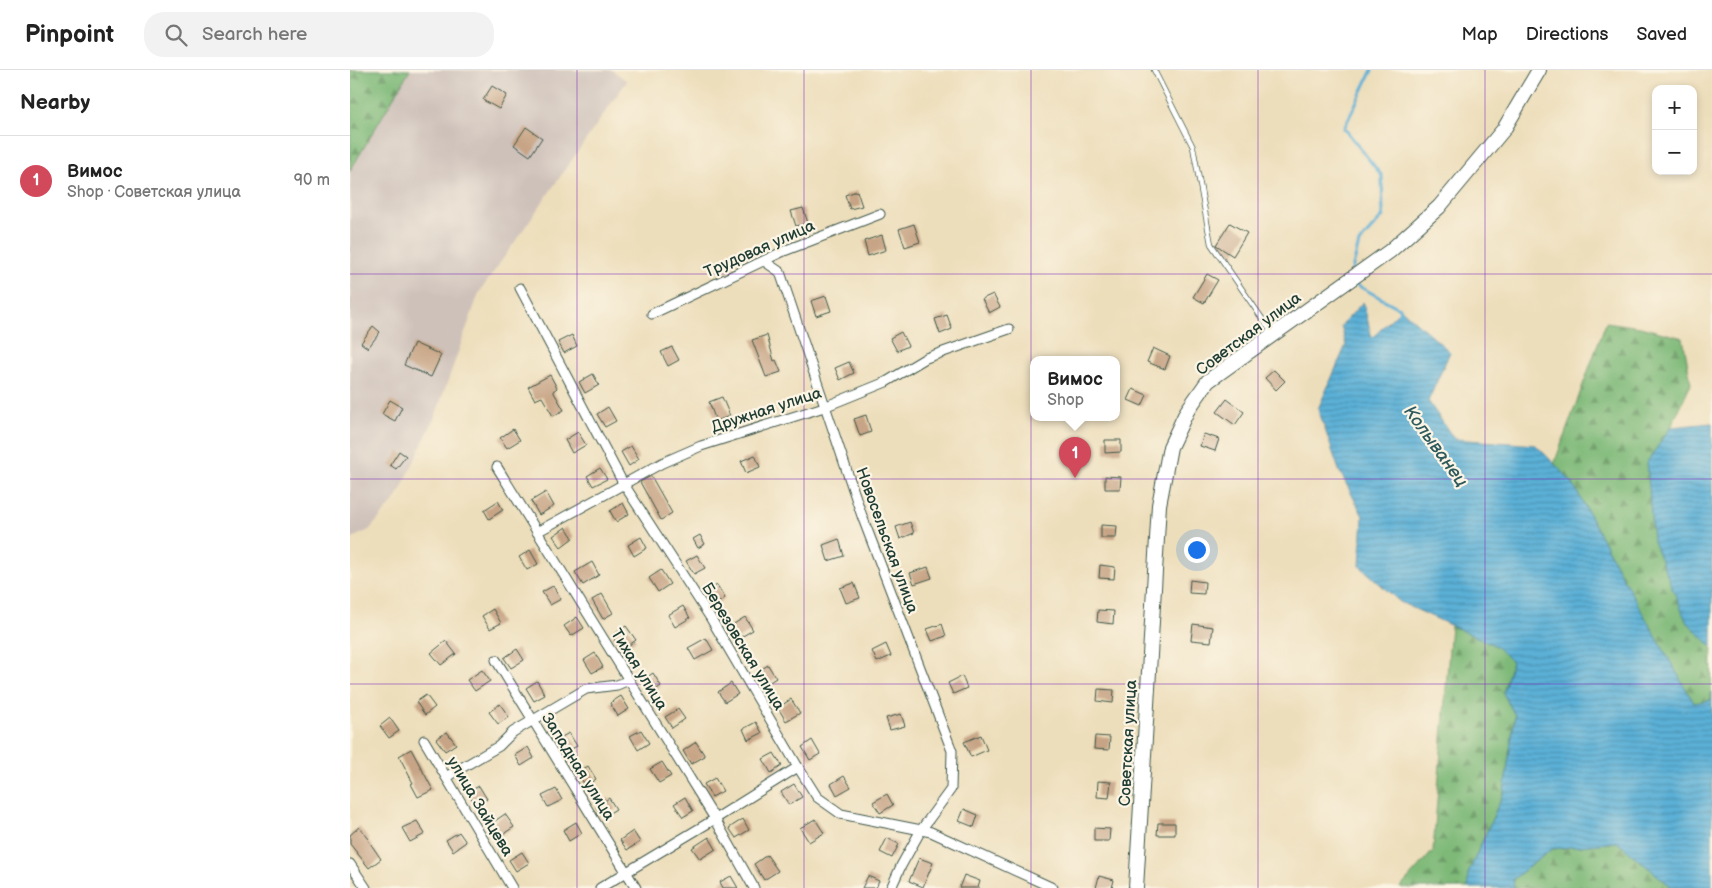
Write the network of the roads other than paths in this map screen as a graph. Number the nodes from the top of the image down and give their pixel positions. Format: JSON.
{"nodes":[{"id":1,"x":1154,"y":70,"type":"edge"},
{"id":2,"x":1539,"y":70,"type":"edge"},
{"id":3,"x":880,"y":214,"type":"dead end"},
{"id":4,"x":764,"y":261,"type":"junction"},
{"id":5,"x":520,"y":288,"type":"dead end"},
{"id":6,"x":652,"y":314,"type":"dead end"},
{"id":7,"x":1010,"y":329,"type":"dead end"},
{"id":8,"x":1273,"y":334,"type":"junction"},
{"id":9,"x":824,"y":407,"type":"junction"},
{"id":10,"x":497,"y":467,"type":"dead end"},
{"id":11,"x":624,"y":483,"type":"junction"},
{"id":12,"x":537,"y":532,"type":"junction"},
{"id":13,"x":496,"y":660,"type":"dead end"},
{"id":14,"x":629,"y":680,"type":"junction"},
{"id":15,"x":534,"y":720,"type":"junction"},
{"id":16,"x":424,"y":740,"type":"dead end"},
{"id":17,"x":798,"y":768,"type":"junction"},
{"id":18,"x":446,"y":777,"type":"junction"},
{"id":19,"x":715,"y":819,"type":"junction"},
{"id":20,"x":921,"y":830,"type":"junction"},
{"id":21,"x":350,"y":864,"type":"edge"},
{"id":22,"x":626,"y":872,"type":"junction"},
{"id":23,"x":366,"y":888,"type":"edge"},
{"id":24,"x":512,"y":888,"type":"edge"},
{"id":25,"x":600,"y":888,"type":"edge"},
{"id":26,"x":636,"y":888,"type":"edge"},
{"id":27,"x":754,"y":888,"type":"edge"},
{"id":28,"x":891,"y":888,"type":"edge"},
{"id":29,"x":1053,"y":888,"type":"edge"},
{"id":30,"x":1136,"y":888,"type":"edge"}],
"edges":[{"from":1,"to":8,"type":"lane"},
{"from":2,"to":8,"type":"main road","name":"Советская улица"},
{"from":3,"to":4,"type":"street","name":"Трудовая улица"},
{"from":4,"to":6,"type":"street","name":"Трудовая улица"},
{"from":4,"to":9,"type":"street","name":"Новосельская улица"},
{"from":5,"to":11,"type":"street","name":"Березовская улица"},
{"from":7,"to":9,"type":"street","name":"Дружная улица"},
{"from":8,"to":30,"type":"main road","name":"Советская улица"},
{"from":9,"to":11,"type":"street","name":"Дружная улица"},
{"from":9,"to":20,"type":"street","name":"Новосельская улица"},
{"from":10,"to":12,"type":"street","name":"Тихая улица"},
{"from":11,"to":12,"type":"street","name":"Дружная улица"},
{"from":11,"to":17,"type":"street","name":"Березовская улица"},
{"from":12,"to":14,"type":"street","name":"Тихая улица"},
{"from":13,"to":15,"type":"street","name":"Западная улица"},
{"from":14,"to":15,"type":"street"},
{"from":14,"to":19,"type":"street","name":"Тихая улица"},
{"from":15,"to":18,"type":"street"},
{"from":15,"to":22,"type":"street","name":"Западная улица"},
{"from":16,"to":18,"type":"street","name":"улица Зайцева"},
{"from":17,"to":19,"type":"street"},
{"from":17,"to":20,"type":"street","name":"Березовская улица"},
{"from":18,"to":24,"type":"street","name":"улица Зайцева"},
{"from":19,"to":22,"type":"street"},
{"from":19,"to":27,"type":"street","name":"Тихая улица"},
{"from":20,"to":28,"type":"street","name":"Новосельская улица"},
{"from":20,"to":29,"type":"street","name":"Березовская улица"},
{"from":21,"to":23,"type":"street"},
{"from":22,"to":25,"type":"street"},
{"from":22,"to":26,"type":"street","name":"Западная улица"}]}
